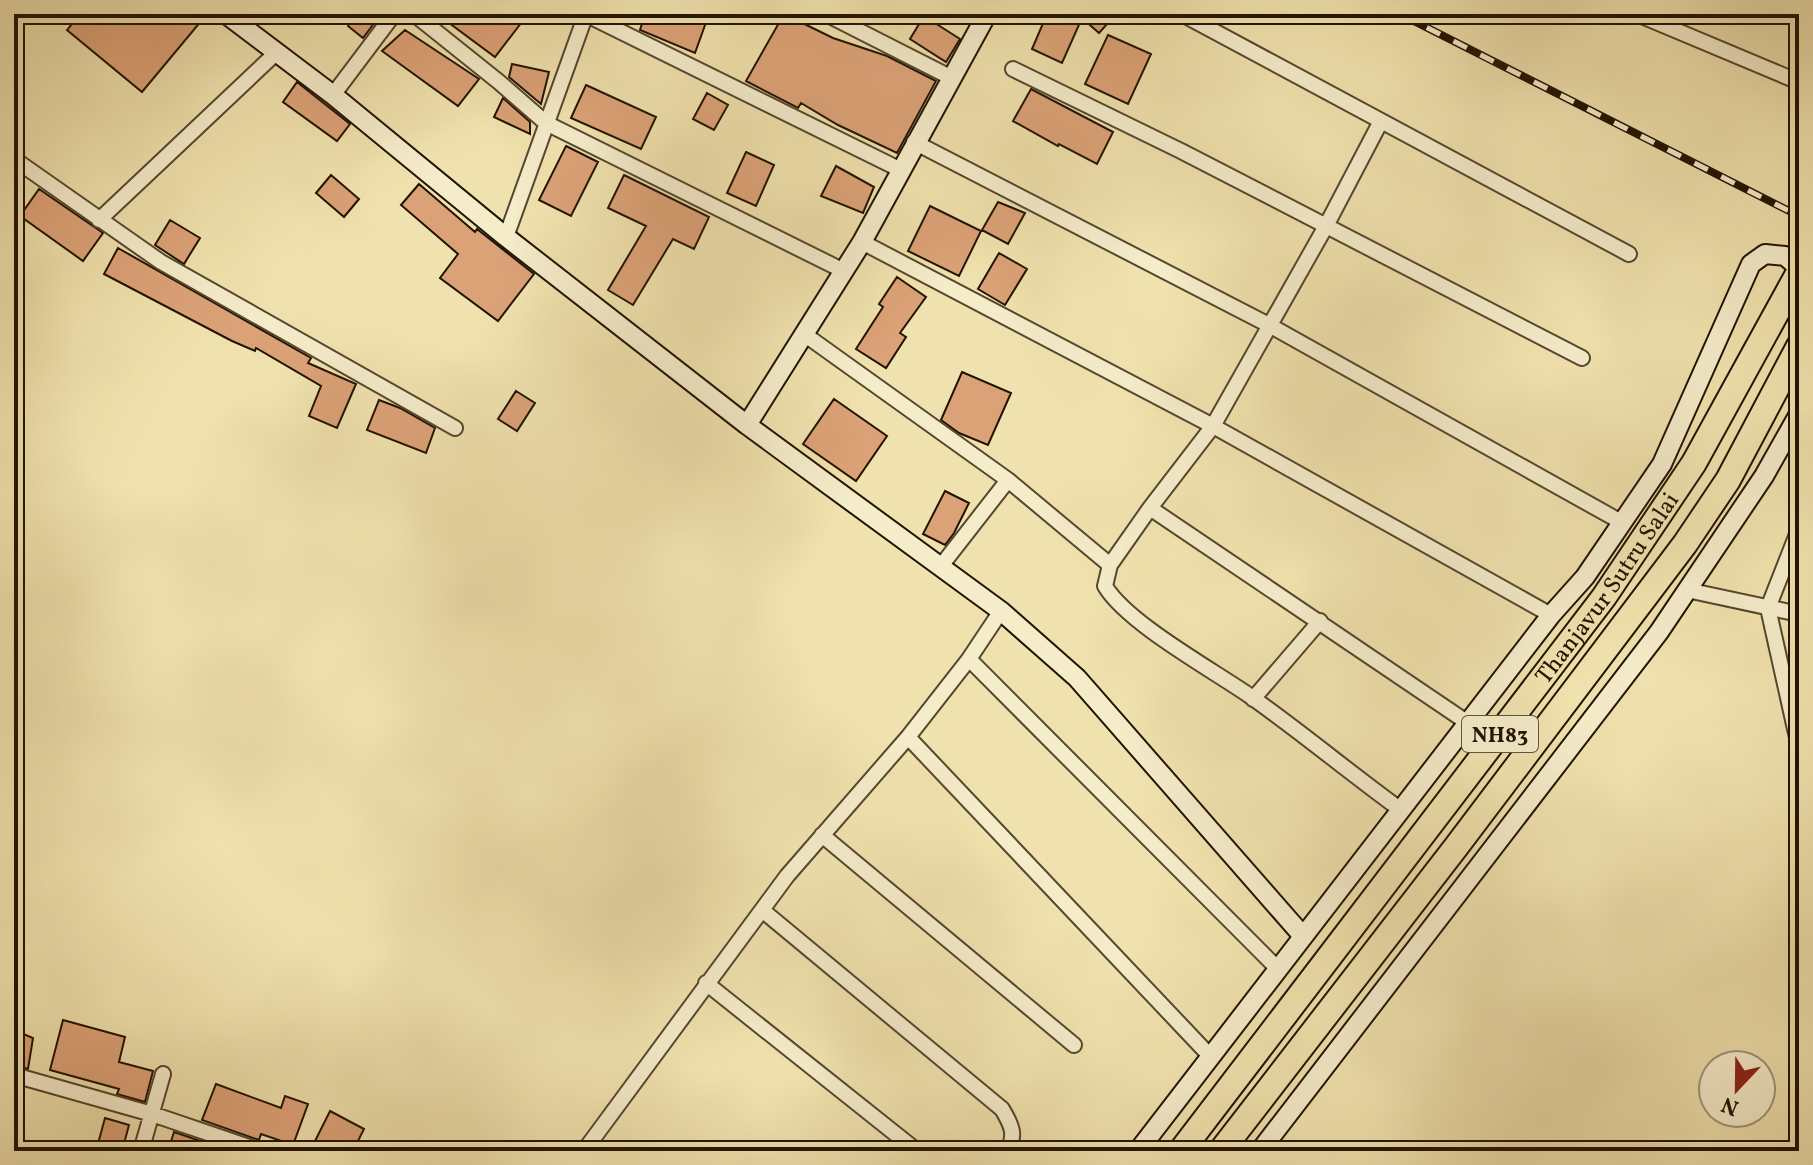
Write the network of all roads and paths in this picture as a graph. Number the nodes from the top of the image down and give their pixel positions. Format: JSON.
{"nodes":[{"id":1,"x":226,"y":14,"type":"edge"},
{"id":2,"x":394,"y":14,"type":"edge"},
{"id":3,"x":414,"y":14,"type":"edge"},
{"id":4,"x":585,"y":14,"type":"edge"},
{"id":5,"x":826,"y":14,"type":"edge"},
{"id":6,"x":987,"y":14,"type":"edge"},
{"id":7,"x":1182,"y":14,"type":"edge"},
{"id":8,"x":1637,"y":14,"type":"edge"},
{"id":9,"x":277,"y":52,"type":"junction"},
{"id":10,"x":1013,"y":69,"type":"dead end"},
{"id":11,"x":950,"y":77,"type":"junction"},
{"id":12,"x":1799,"y":82,"type":"edge"},
{"id":13,"x":333,"y":95,"type":"junction"},
{"id":14,"x":1381,"y":121,"type":"junction"},
{"id":15,"x":546,"y":123,"type":"junction"},
{"id":16,"x":914,"y":142,"type":"junction"},
{"id":17,"x":14,"y":159,"type":"edge"},
{"id":18,"x":899,"y":169,"type":"junction"},
{"id":19,"x":99,"y":220,"type":"junction"},
{"id":20,"x":1326,"y":226,"type":"junction"},
{"id":21,"x":506,"y":237,"type":"junction"},
{"id":22,"x":862,"y":242,"type":"junction"},
{"id":23,"x":1629,"y":254,"type":"dead end"},
{"id":24,"x":1799,"y":270,"type":"edge"},
{"id":25,"x":844,"y":271,"type":"junction"},
{"id":26,"x":1269,"y":325,"type":"junction"},
{"id":27,"x":804,"y":334,"type":"junction"},
{"id":28,"x":1799,"y":346,"type":"edge"},
{"id":29,"x":1582,"y":358,"type":"dead end"},
{"id":30,"x":1799,"y":414,"type":"edge"},
{"id":31,"x":747,"y":425,"type":"junction"},
{"id":32,"x":1213,"y":426,"type":"junction"},
{"id":33,"x":455,"y":428,"type":"dead end"},
{"id":34,"x":1008,"y":480,"type":"junction"},
{"id":35,"x":1150,"y":508,"type":"junction"},
{"id":36,"x":1623,"y":523,"type":"junction"},
{"id":37,"x":1799,"y":529,"type":"edge"},
{"id":38,"x":1110,"y":565,"type":"junction"},
{"id":39,"x":941,"y":566,"type":"junction"},
{"id":40,"x":1687,"y":590,"type":"junction"},
{"id":41,"x":1768,"y":608,"type":"junction"},
{"id":42,"x":1001,"y":611,"type":"junction"},
{"id":43,"x":1799,"y":614,"type":"edge"},
{"id":44,"x":1551,"y":615,"type":"junction"},
{"id":45,"x":1320,"y":621,"type":"junction"},
{"id":46,"x":969,"y":659,"type":"junction"},
{"id":47,"x":1253,"y":699,"type":"junction"},
{"id":48,"x":1468,"y":723,"type":"junction"},
{"id":49,"x":1797,"y":730,"type":"edge"},
{"id":50,"x":908,"y":737,"type":"junction"},
{"id":51,"x":1799,"y":746,"type":"edge"},
{"id":52,"x":1401,"y":810,"type":"junction"},
{"id":53,"x":822,"y":835,"type":"junction"},
{"id":54,"x":762,"y":910,"type":"junction"},
{"id":55,"x":1302,"y":935,"type":"junction"},
{"id":56,"x":1278,"y":969,"type":"junction"},
{"id":57,"x":706,"y":983,"type":"junction"},
{"id":58,"x":1074,"y":1045,"type":"dead end"},
{"id":59,"x":1210,"y":1056,"type":"junction"},
{"id":60,"x":163,"y":1074,"type":"dead end"},
{"id":61,"x":14,"y":1075,"type":"edge"},
{"id":62,"x":152,"y":1114,"type":"junction"},
{"id":63,"x":141,"y":1151,"type":"edge"},
{"id":64,"x":261,"y":1151,"type":"edge"},
{"id":65,"x":584,"y":1151,"type":"edge"},
{"id":66,"x":917,"y":1151,"type":"edge"},
{"id":67,"x":1007,"y":1151,"type":"edge"},
{"id":68,"x":1138,"y":1151,"type":"edge"},
{"id":69,"x":1181,"y":1151,"type":"edge"},
{"id":70,"x":1221,"y":1151,"type":"edge"},
{"id":71,"x":1260,"y":1151,"type":"edge"}],
"edges":[{"from":1,"to":9,"type":"street"},
{"from":2,"to":13,"type":"street"},
{"from":3,"to":15,"type":"street"},
{"from":4,"to":15,"type":"street"},
{"from":4,"to":18,"type":"street"},
{"from":5,"to":11,"type":"street"},
{"from":6,"to":11,"type":"street"},
{"from":7,"to":14,"type":"street"},
{"from":8,"to":12,"type":"street"},
{"from":9,"to":13,"type":"street"},
{"from":9,"to":19,"type":"street"},
{"from":10,"to":20,"type":"street"},
{"from":11,"to":16,"type":"street"},
{"from":13,"to":21,"type":"street"},
{"from":14,"to":20,"type":"street"},
{"from":14,"to":23,"type":"street"},
{"from":15,"to":21,"type":"street"},
{"from":15,"to":25,"type":"street"},
{"from":16,"to":18,"type":"street"},
{"from":16,"to":26,"type":"street"},
{"from":17,"to":19,"type":"street"},
{"from":18,"to":22,"type":"street"},
{"from":19,"to":33,"type":"street"},
{"from":20,"to":26,"type":"street"},
{"from":20,"to":29,"type":"street"},
{"from":21,"to":31,"type":"street"},
{"from":22,"to":25,"type":"street"},
{"from":22,"to":32,"type":"street"},
{"from":24,"to":36,"type":"street"},
{"from":24,"to":69,"type":"highway","name":"Thanjavur Sutru Salai","number":"NH83"},
{"from":25,"to":27,"type":"street"},
{"from":26,"to":32,"type":"street"},
{"from":26,"to":36,"type":"street"},
{"from":27,"to":31,"type":"street"},
{"from":27,"to":34,"type":"street"},
{"from":28,"to":70,"type":"highway","name":"Thanjavur Sutru Salai","number":"NH83"},
{"from":30,"to":40,"type":"street"},
{"from":31,"to":39,"type":"street"},
{"from":32,"to":35,"type":"street"},
{"from":32,"to":44,"type":"street"},
{"from":34,"to":38,"type":"street"},
{"from":34,"to":39,"type":"street"},
{"from":35,"to":38,"type":"street"},
{"from":35,"to":45,"type":"street"},
{"from":36,"to":44,"type":"street"},
{"from":37,"to":41,"type":"street"},
{"from":38,"to":47,"type":"street"},
{"from":39,"to":42,"type":"street"},
{"from":40,"to":41,"type":"street"},
{"from":40,"to":71,"type":"street"},
{"from":41,"to":43,"type":"street"},
{"from":41,"to":49,"type":"street"},
{"from":42,"to":46,"type":"street"},
{"from":42,"to":55,"type":"street"},
{"from":44,"to":48,"type":"street"},
{"from":45,"to":47,"type":"street"},
{"from":45,"to":48,"type":"street"},
{"from":46,"to":50,"type":"street"},
{"from":46,"to":56,"type":"street"},
{"from":47,"to":52,"type":"street"},
{"from":48,"to":52,"type":"street"},
{"from":49,"to":51,"type":"street"},
{"from":50,"to":53,"type":"street"},
{"from":50,"to":59,"type":"street"},
{"from":52,"to":55,"type":"street"},
{"from":53,"to":54,"type":"street"},
{"from":53,"to":58,"type":"street"},
{"from":54,"to":57,"type":"street"},
{"from":54,"to":67,"type":"street"},
{"from":55,"to":56,"type":"street"},
{"from":56,"to":59,"type":"street"},
{"from":57,"to":65,"type":"street"},
{"from":57,"to":66,"type":"street"},
{"from":59,"to":68,"type":"street"},
{"from":60,"to":62,"type":"street"},
{"from":61,"to":62,"type":"street"},
{"from":62,"to":63,"type":"street"},
{"from":62,"to":64,"type":"street"}]}
